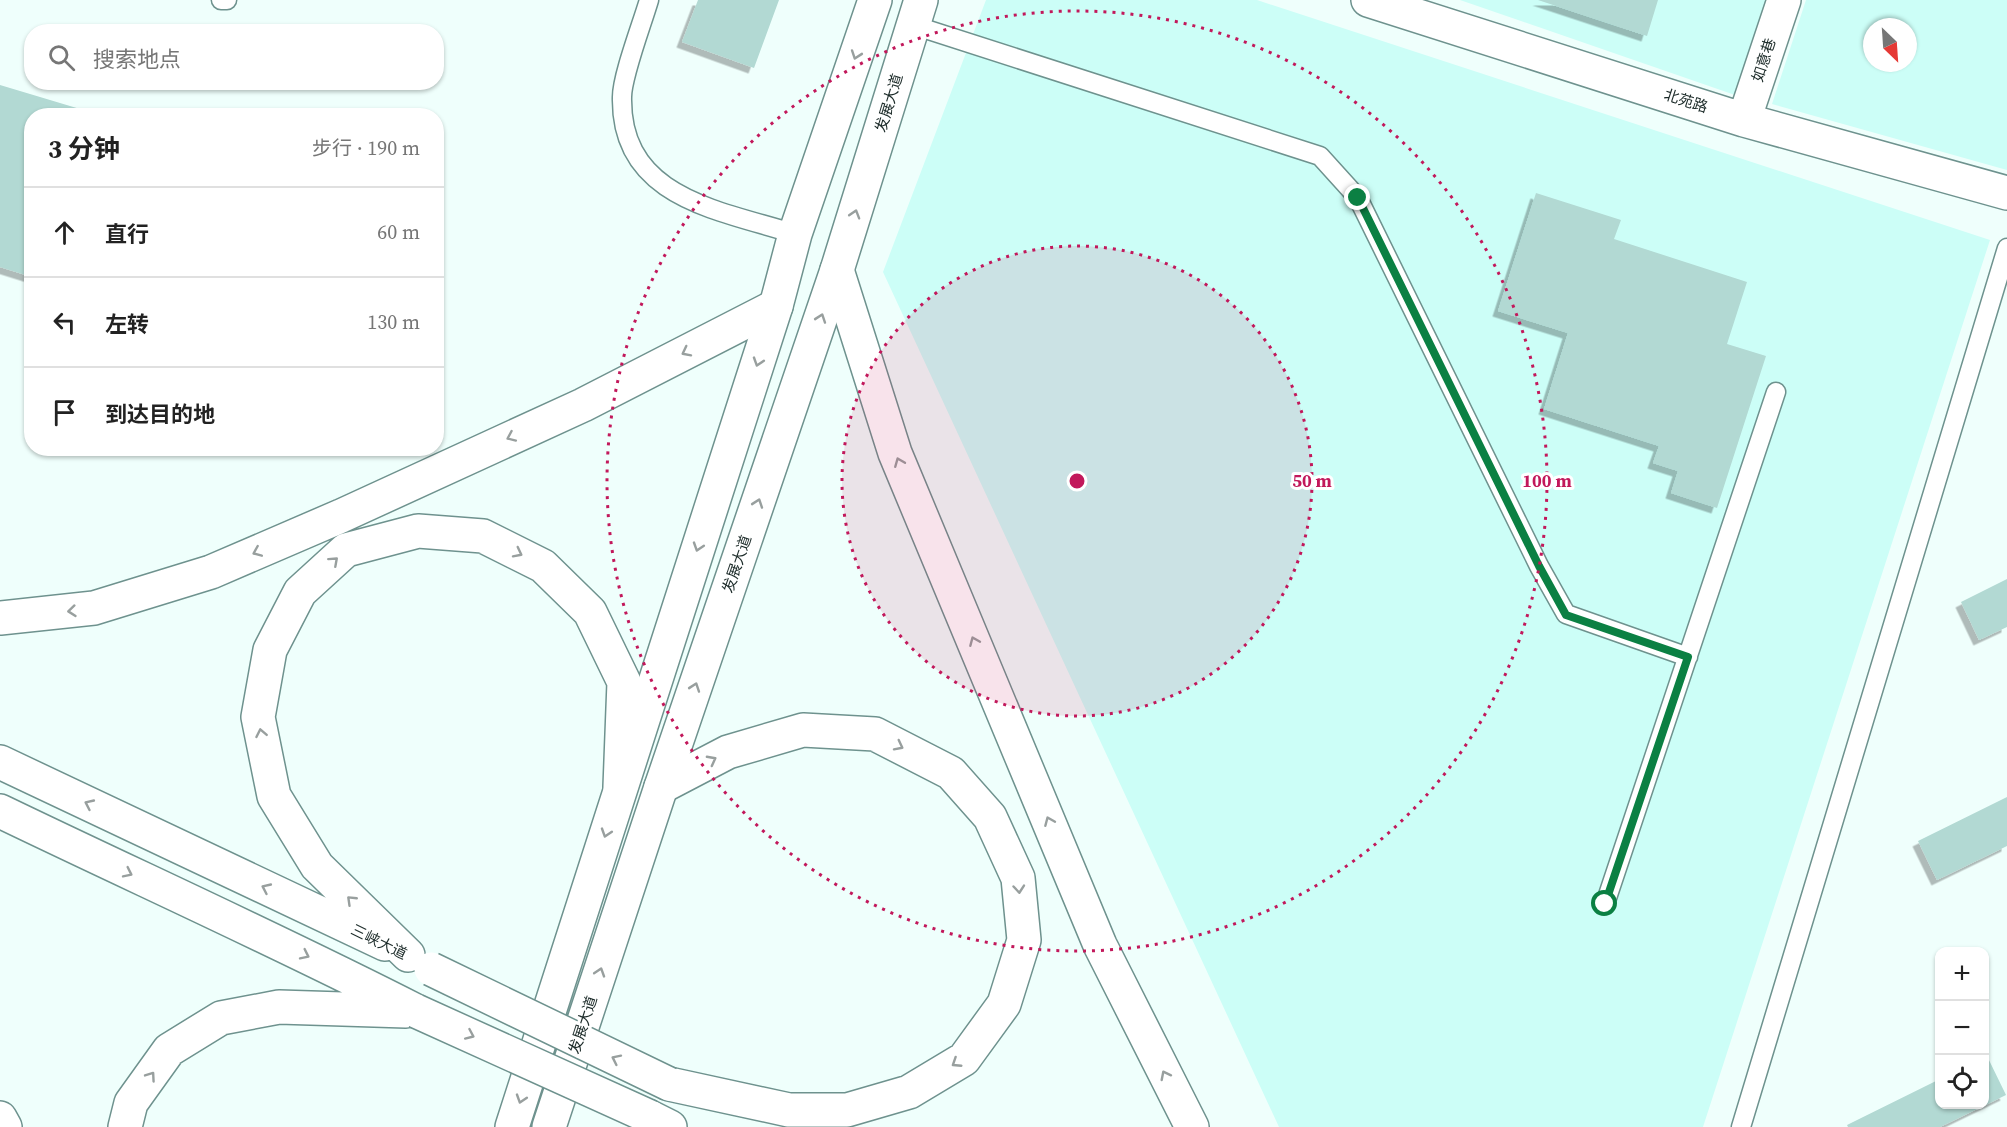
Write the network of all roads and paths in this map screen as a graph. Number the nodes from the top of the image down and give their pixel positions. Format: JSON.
{"nodes":[{"id":1,"x":221,"y":0,"type":"edge"},
{"id":2,"x":227,"y":0,"type":"edge"},
{"id":3,"x":649,"y":0,"type":"edge"},
{"id":4,"x":875,"y":0,"type":"edge"},
{"id":5,"x":1368,"y":0,"type":"edge"},
{"id":6,"x":1784,"y":0,"type":"edge"},
{"id":7,"x":917,"y":12,"type":"edge"},
{"id":8,"x":1744,"y":120,"type":"junction"},
{"id":9,"x":2007,"y":193,"type":"edge"},
{"id":10,"x":795,"y":234,"type":"junction"},
{"id":11,"x":2007,"y":248,"type":"edge"},
{"id":12,"x":837,"y":270,"type":"junction"},
{"id":13,"x":776,"y":306,"type":"junction"},
{"id":14,"x":1776,"y":392,"type":"dead end"},
{"id":15,"x":0,"y":618,"type":"edge"},
{"id":16,"x":1688,"y":657,"type":"junction"},
{"id":17,"x":0,"y":762,"type":"edge"},
{"id":18,"x":620,"y":787,"type":"junction"},
{"id":19,"x":661,"y":788,"type":"junction"},
{"id":20,"x":0,"y":811,"type":"edge"},
{"id":21,"x":1605,"y":904,"type":"dead end"},
{"id":22,"x":420,"y":962,"type":"junction"},
{"id":23,"x":416,"y":1011,"type":"junction"},
{"id":24,"x":669,"y":1084,"type":"junction"},
{"id":25,"x":0,"y":1118,"type":"edge"},
{"id":26,"x":661,"y":1124,"type":"edge"},
{"id":27,"x":5,"y":1127,"type":"edge"},
{"id":28,"x":125,"y":1127,"type":"edge"},
{"id":29,"x":512,"y":1127,"type":"edge"},
{"id":30,"x":549,"y":1127,"type":"edge"},
{"id":31,"x":756,"y":1127,"type":"edge"},
{"id":32,"x":1192,"y":1127,"type":"edge"},
{"id":33,"x":1741,"y":1127,"type":"edge"}],
"edges":[{"from":1,"to":2,"type":"lane"},
{"from":3,"to":10,"type":"lane"},
{"from":4,"to":10,"type":"main road","one_way":true},
{"from":5,"to":8,"type":"main road","name":"北苑路"},
{"from":6,"to":8,"type":"main road","name":"如意巷"},
{"from":12,"to":7,"type":"main road","name":"发展大道","one_way":true},
{"from":7,"to":16,"type":"lane"},
{"from":8,"to":9,"type":"main road","name":"北苑路"},
{"from":10,"to":13,"type":"main road"},
{"from":11,"to":33,"type":"lane"},
{"from":19,"to":12,"type":"main road","name":"发展大道","one_way":true},
{"from":32,"to":12,"type":"main road","one_way":true},
{"from":13,"to":15,"type":"main road","one_way":true},
{"from":13,"to":18,"type":"main road","one_way":true},
{"from":14,"to":16,"type":"lane"},
{"from":16,"to":21,"type":"lane"},
{"from":22,"to":17,"type":"main road","name":"三峡大道","one_way":true},
{"from":22,"to":18,"type":"main road","one_way":true},
{"from":18,"to":29,"type":"main road","one_way":true},
{"from":19,"to":24,"type":"main road","one_way":true},
{"from":30,"to":19,"type":"main road","name":"发展大道","one_way":true},
{"from":20,"to":23,"type":"main road","one_way":true},
{"from":24,"to":22,"type":"main road","name":"三峡大道","one_way":true,"bridge":true},
{"from":23,"to":26,"type":"main road","one_way":true,"bridge":true},
{"from":28,"to":23,"type":"main road","one_way":true},
{"from":24,"to":31,"type":"main road","name":"三峡大道"},
{"from":25,"to":27,"type":"main road"}]}
